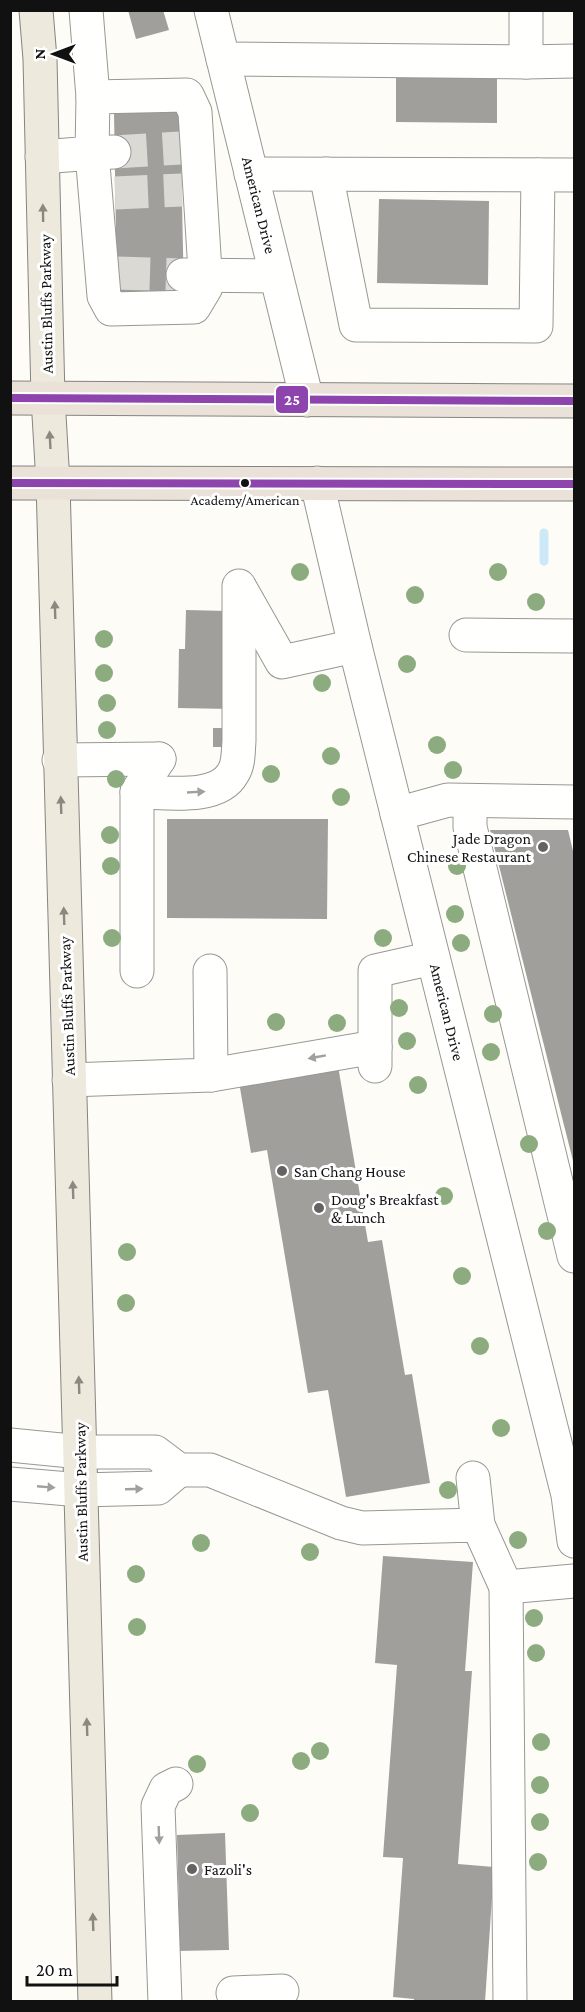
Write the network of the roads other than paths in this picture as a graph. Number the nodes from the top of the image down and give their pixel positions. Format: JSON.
{"nodes":[{"id":1,"x":36,"y":10,"type":"edge"},
{"id":2,"x":86,"y":10,"type":"edge"},
{"id":3,"x":211,"y":10,"type":"edge"},
{"id":4,"x":526,"y":10,"type":"edge"},
{"id":5,"x":223,"y":59,"type":"junction"},
{"id":6,"x":574,"y":61,"type":"edge"},
{"id":7,"x":526,"y":62,"type":"junction"},
{"id":8,"x":93,"y":98,"type":"junction"},
{"id":9,"x":195,"y":112,"type":"junction"},
{"id":10,"x":236,"y":113,"type":"junction"},
{"id":11,"x":103,"y":153,"type":"junction"},
{"id":12,"x":42,"y":158,"type":"junction"},
{"id":13,"x":251,"y":174,"type":"junction"},
{"id":14,"x":326,"y":174,"type":"junction"},
{"id":15,"x":538,"y":175,"type":"junction"},
{"id":16,"x":574,"y":175,"type":"edge"},
{"id":17,"x":194,"y":276,"type":"junction"},
{"id":18,"x":276,"y":276,"type":"junction"},
{"id":19,"x":48,"y":398,"type":"junction"},
{"id":20,"x":10,"y":399,"type":"edge"},
{"id":21,"x":307,"y":400,"type":"junction"},
{"id":22,"x":574,"y":401,"type":"edge"},
{"id":23,"x":10,"y":483,"type":"edge"},
{"id":24,"x":53,"y":483,"type":"junction"},
{"id":25,"x":317,"y":483,"type":"junction"},
{"id":26,"x":574,"y":484,"type":"edge"},
{"id":27,"x":466,"y":635,"type":"dead end"},
{"id":28,"x":574,"y":636,"type":"edge"},
{"id":29,"x":355,"y":646,"type":"junction"},
{"id":30,"x":59,"y":760,"type":"junction"},
{"id":31,"x":137,"y":792,"type":"junction"},
{"id":32,"x":470,"y":801,"type":"junction"},
{"id":33,"x":574,"y":802,"type":"edge"},
{"id":34,"x":397,"y":814,"type":"junction"},
{"id":35,"x":433,"y":958,"type":"junction"},
{"id":36,"x":137,"y":971,"type":"dead end"},
{"id":37,"x":210,"y":971,"type":"dead end"},
{"id":38,"x":211,"y":1075,"type":"junction"},
{"id":39,"x":69,"y":1080,"type":"junction"},
{"id":40,"x":574,"y":1256,"type":"edge"},
{"id":41,"x":10,"y":1445,"type":"edge"},
{"id":42,"x":81,"y":1452,"type":"junction"},
{"id":43,"x":179,"y":1470,"type":"junction"},
{"id":44,"x":473,"y":1478,"type":"dead end"},
{"id":45,"x":10,"y":1484,"type":"edge"},
{"id":46,"x":81,"y":1490,"type":"junction"},
{"id":47,"x":478,"y":1525,"type":"junction"},
{"id":48,"x":574,"y":1542,"type":"edge"},
{"id":49,"x":574,"y":1581,"type":"edge"},
{"id":50,"x":506,"y":1587,"type":"junction"},
{"id":51,"x":176,"y":1784,"type":"dead end"},
{"id":52,"x":282,"y":1991,"type":"dead end"},
{"id":53,"x":233,"y":1993,"type":"dead end"},
{"id":54,"x":95,"y":2001,"type":"edge"},
{"id":55,"x":165,"y":2001,"type":"edge"},
{"id":56,"x":510,"y":2001,"type":"edge"}],
"edges":[{"from":1,"to":12,"type":"main road","name":"Austin Bluffs Parkway"},
{"from":2,"to":8,"type":"street"},
{"from":3,"to":5,"type":"street","name":"American Drive"},
{"from":4,"to":7,"type":"street"},
{"from":5,"to":7,"type":"street"},
{"from":5,"to":10,"type":"street","name":"American Drive"},
{"from":6,"to":7,"type":"street"},
{"from":8,"to":9,"type":"street"},
{"from":8,"to":11,"type":"street"},
{"from":9,"to":10,"type":"street"},
{"from":9,"to":17,"type":"street"},
{"from":10,"to":13,"type":"street","name":"American Drive"},
{"from":11,"to":12,"type":"street"},
{"from":11,"to":17,"type":"street"},
{"from":19,"to":12,"type":"main road","name":"Austin Bluffs Parkway","one_way":true},
{"from":13,"to":14,"type":"street"},
{"from":13,"to":18,"type":"street","name":"American Drive"},
{"from":14,"to":15,"type":"street"},
{"from":14,"to":15,"type":"street"},
{"from":15,"to":16,"type":"street"},
{"from":17,"to":18,"type":"street"},
{"from":18,"to":21,"type":"street","name":"American Drive"},
{"from":19,"to":20,"type":"highway"},
{"from":19,"to":21,"type":"highway"},
{"from":24,"to":19,"type":"main road","name":"Austin Bluffs Parkway","one_way":true},
{"from":21,"to":22,"type":"highway"},
{"from":23,"to":24,"type":"highway"},
{"from":24,"to":25,"type":"highway"},
{"from":30,"to":24,"type":"main road","name":"Austin Bluffs Parkway","one_way":true},
{"from":25,"to":26,"type":"highway"},
{"from":25,"to":29,"type":"street","name":"American Drive"},
{"from":27,"to":28,"type":"street"},
{"from":31,"to":29,"type":"street","one_way":true},
{"from":29,"to":34,"type":"street","name":"American Drive"},
{"from":30,"to":31,"type":"street"},
{"from":39,"to":30,"type":"main road","name":"Austin Bluffs Parkway","one_way":true},
{"from":31,"to":36,"type":"street"},
{"from":32,"to":33,"type":"street"},
{"from":32,"to":34,"type":"street"},
{"from":32,"to":40,"type":"street"},
{"from":34,"to":35,"type":"street","name":"American Drive"},
{"from":35,"to":38,"type":"street","one_way":true},
{"from":35,"to":48,"type":"street","name":"American Drive"},
{"from":37,"to":38,"type":"street"},
{"from":38,"to":39,"type":"street"},
{"from":42,"to":39,"type":"main road","name":"Austin Bluffs Parkway","one_way":true},
{"from":41,"to":42,"type":"street"},
{"from":42,"to":43,"type":"street"},
{"from":42,"to":46,"type":"main road","name":"Austin Bluffs Parkway"},
{"from":46,"to":43,"type":"street","one_way":true},
{"from":43,"to":47,"type":"street"},
{"from":44,"to":47,"type":"street"},
{"from":45,"to":46,"type":"street","one_way":true},
{"from":54,"to":46,"type":"main road","name":"Austin Bluffs Parkway","one_way":true},
{"from":47,"to":50,"type":"street"},
{"from":49,"to":50,"type":"street"},
{"from":50,"to":56,"type":"street"},
{"from":51,"to":55,"type":"street","one_way":true},
{"from":52,"to":53,"type":"street"}]}
